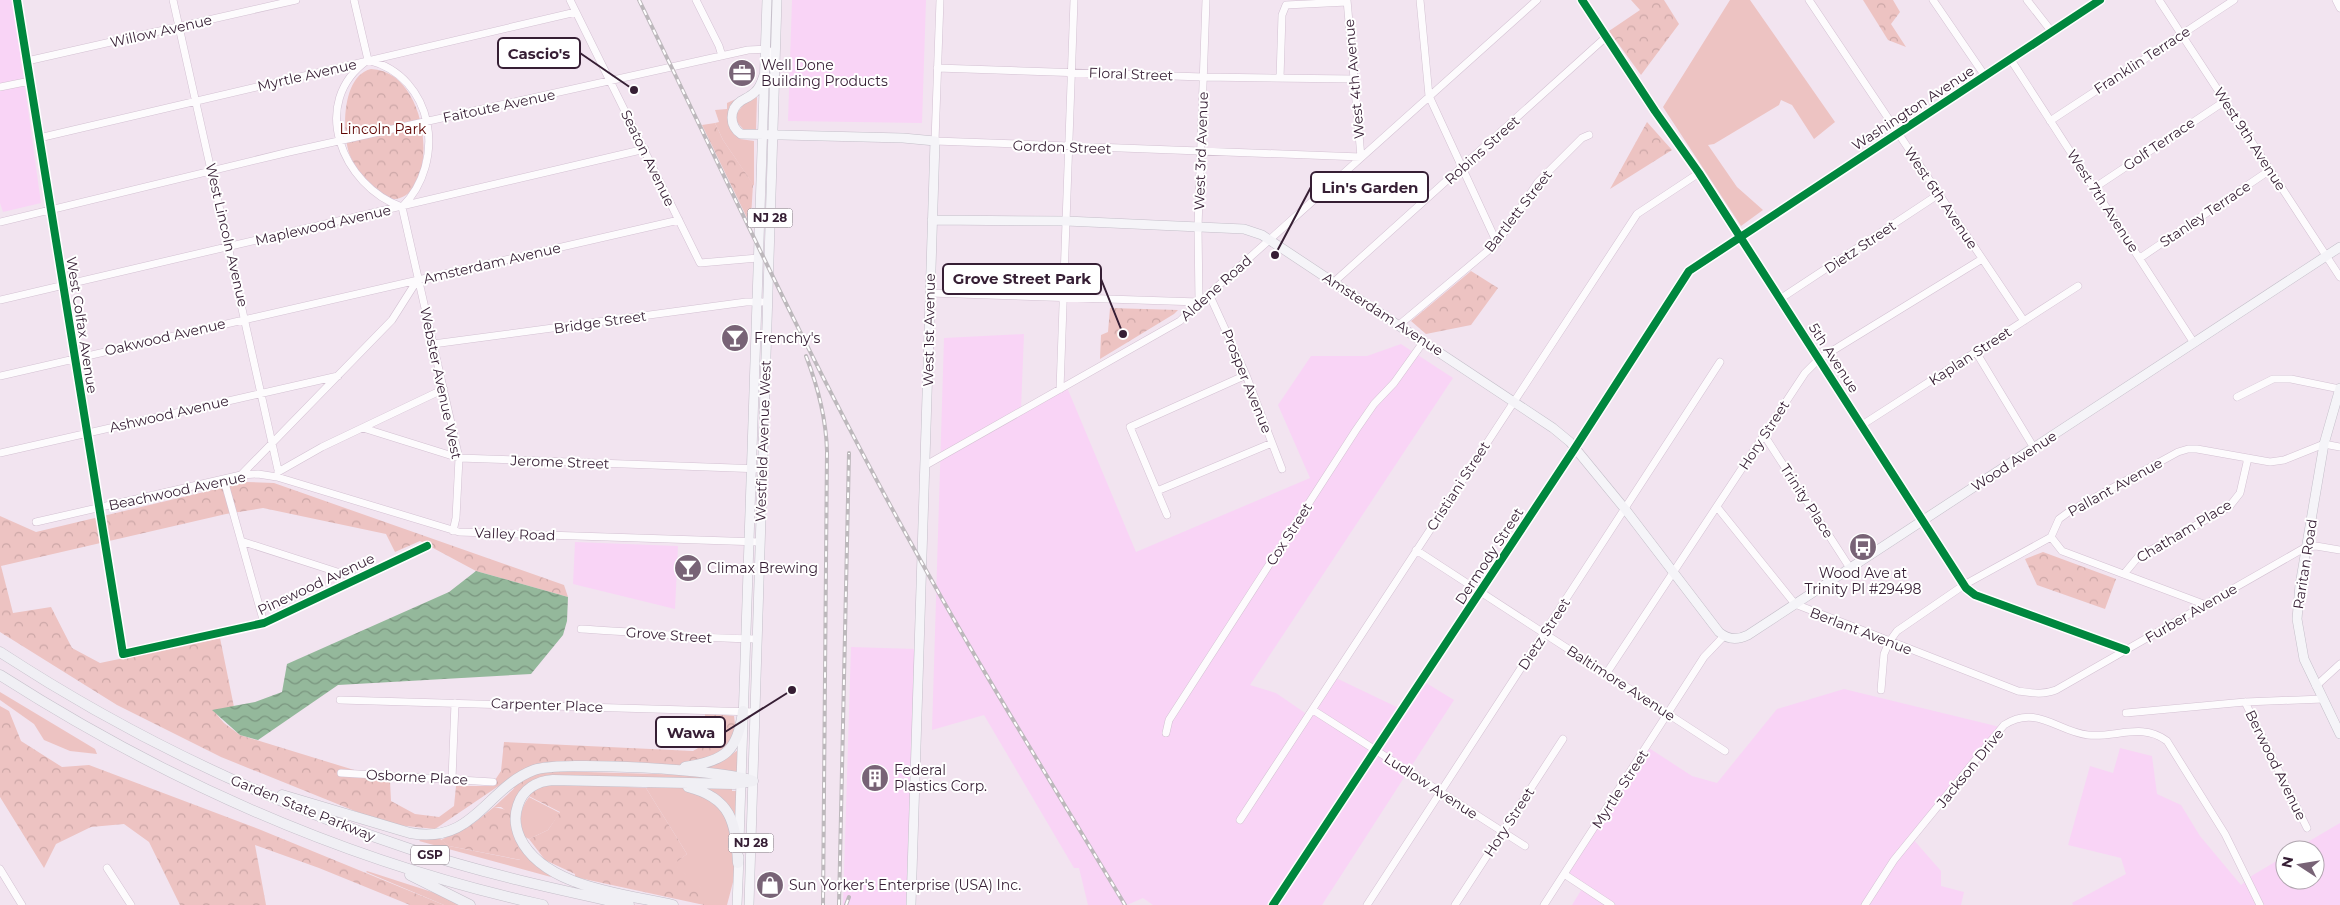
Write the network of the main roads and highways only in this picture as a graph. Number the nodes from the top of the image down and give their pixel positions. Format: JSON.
{"nodes":[{"id":1,"x":767,"y":0,"type":"edge"},
{"id":2,"x":777,"y":0,"type":"edge"},
{"id":3,"x":764,"y":75,"type":"junction"},
{"id":4,"x":762,"y":134,"type":"junction"},
{"id":5,"x":773,"y":134,"type":"junction"},
{"id":6,"x":935,"y":141,"type":"joint"},
{"id":7,"x":932,"y":220,"type":"junction"},
{"id":8,"x":2340,"y":247,"type":"edge"},
{"id":9,"x":2340,"y":388,"type":"edge"},
{"id":10,"x":1724,"y":636,"type":"joint"},
{"id":11,"x":0,"y":652,"type":"edge"},
{"id":12,"x":0,"y":674,"type":"edge"},
{"id":13,"x":743,"y":711,"type":"junction"},
{"id":14,"x":2340,"y":734,"type":"edge"},
{"id":15,"x":661,"y":769,"type":"junction"},
{"id":16,"x":741,"y":781,"type":"junction"},
{"id":17,"x":753,"y":781,"type":"junction"},
{"id":18,"x":238,"y":782,"type":"junction"},
{"id":19,"x":665,"y":784,"type":"junction"},
{"id":20,"x":359,"y":852,"type":"junction"},
{"id":21,"x":738,"y":863,"type":"junction"},
{"id":22,"x":470,"y":905,"type":"edge"},
{"id":23,"x":543,"y":905,"type":"edge"},
{"id":24,"x":629,"y":905,"type":"edge"},
{"id":25,"x":674,"y":905,"type":"edge"},
{"id":26,"x":737,"y":905,"type":"edge"},
{"id":27,"x":749,"y":905,"type":"edge"},
{"id":28,"x":911,"y":905,"type":"edge"}],
"edges":[{"from":1,"to":3,"type":"main road","name":"Westfield Avenue West","number":"NJ 28"},
{"from":2,"to":5,"type":"main road","name":"Westfield Avenue West","number":"NJ 28"},
{"from":3,"to":4,"type":"main road","name":"Westfield Avenue West","number":"NJ 28"},
{"from":3,"to":4,"type":"main road","name":"Gordon Street"},
{"from":4,"to":5,"type":"main road","name":"Gordon Street"},
{"from":4,"to":13,"type":"main road","name":"Westfield Avenue West","number":"NJ 28"},
{"from":5,"to":6,"type":"main road","name":"Gordon Street"},
{"from":5,"to":17,"type":"main road","name":"Westfield Avenue West","number":"NJ 28"},
{"from":6,"to":7,"type":"main road","name":"West 1st Avenue"},
{"from":7,"to":10,"type":"main road","name":"Amsterdam Avenue"},
{"from":7,"to":28,"type":"main road","name":"West 1st Avenue"},
{"from":8,"to":10,"type":"main road","name":"Wood Avenue"},
{"from":9,"to":14,"type":"main road","name":"Raritan Road"},
{"from":11,"to":18,"type":"highway","name":"Garden State Parkway","number":"GSP"},
{"from":12,"to":20,"type":"highway","name":"Garden State Parkway","number":"GSP"},
{"from":13,"to":15,"type":"highway"},
{"from":13,"to":16,"type":"main road","number":"NJ 28"},
{"from":15,"to":16,"type":"highway"},
{"from":15,"to":18,"type":"highway"},
{"from":16,"to":17,"type":"highway"},
{"from":16,"to":19,"type":"highway"},
{"from":16,"to":21,"type":"main road","number":"NJ 28"},
{"from":17,"to":27,"type":"main road","number":"NJ 28"},
{"from":18,"to":24,"type":"highway","name":"Garden State Parkway","number":"GSP"},
{"from":19,"to":21,"type":"highway"},
{"from":19,"to":25,"type":"highway"},
{"from":20,"to":22,"type":"highway"},
{"from":20,"to":23,"type":"highway","name":"Garden State Parkway","number":"GSP"},
{"from":21,"to":26,"type":"main road","number":"NJ 28"}]}
